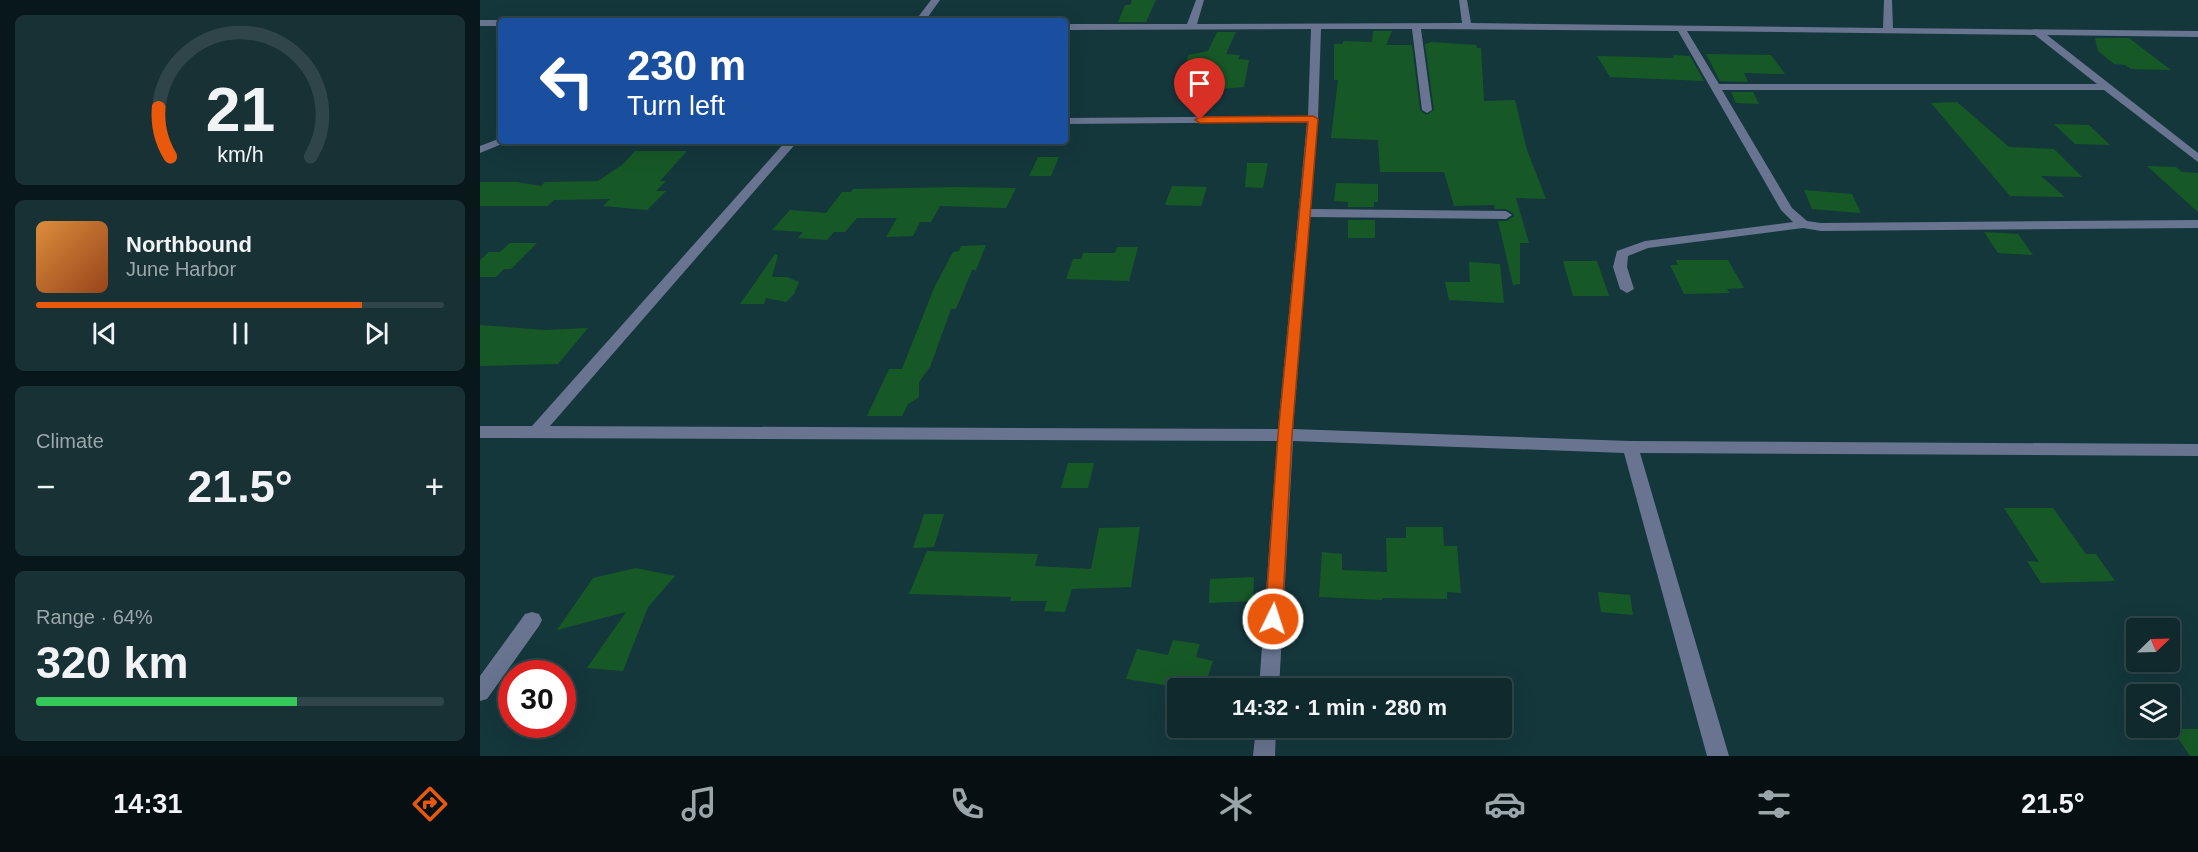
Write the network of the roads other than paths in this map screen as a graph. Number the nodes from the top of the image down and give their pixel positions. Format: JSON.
{"nodes":[{"id":1,"x":936,"y":0,"type":"edge"},
{"id":2,"x":1200,"y":0,"type":"edge"},
{"id":3,"x":1463,"y":0,"type":"edge"},
{"id":4,"x":1888,"y":0,"type":"edge"},
{"id":5,"x":922,"y":18,"type":"edge"},
{"id":6,"x":480,"y":23,"type":"edge"},
{"id":7,"x":498,"y":23,"type":"edge"},
{"id":8,"x":1416,"y":26,"type":"junction"},
{"id":9,"x":1467,"y":26,"type":"junction"},
{"id":10,"x":1068,"y":27,"type":"edge"},
{"id":11,"x":1191,"y":27,"type":"junction"},
{"id":12,"x":1316,"y":28,"type":"junction"},
{"id":13,"x":1681,"y":28,"type":"junction"},
{"id":14,"x":1888,"y":29,"type":"junction"},
{"id":15,"x":2036,"y":32,"type":"junction"},
{"id":16,"x":2198,"y":34,"type":"edge"},
{"id":17,"x":1716,"y":87,"type":"junction"},
{"id":18,"x":2104,"y":87,"type":"junction"},
{"id":19,"x":1427,"y":110,"type":"dead end"},
{"id":20,"x":1313,"y":119,"type":"junction"},
{"id":21,"x":1068,"y":121,"type":"edge"},
{"id":22,"x":498,"y":143,"type":"edge"},
{"id":23,"x":789,"y":144,"type":"edge"},
{"id":24,"x":480,"y":150,"type":"edge"},
{"id":25,"x":2198,"y":159,"type":"edge"},
{"id":26,"x":1304,"y":213,"type":"junction"},
{"id":27,"x":1506,"y":215,"type":"dead end"},
{"id":28,"x":1803,"y":224,"type":"junction"},
{"id":29,"x":2198,"y":224,"type":"edge"},
{"id":30,"x":1627,"y":289,"type":"dead end"},
{"id":31,"x":480,"y":432,"type":"edge"},
{"id":32,"x":535,"y":433,"type":"junction"},
{"id":33,"x":1285,"y":435,"type":"junction"},
{"id":34,"x":1630,"y":447,"type":"junction"},
{"id":35,"x":2198,"y":450,"type":"edge"},
{"id":36,"x":532,"y":620,"type":"dead end"},
{"id":37,"x":1270,"y":678,"type":"edge"},
{"id":38,"x":480,"y":692,"type":"edge"},
{"id":39,"x":1265,"y":738,"type":"edge"},
{"id":40,"x":1264,"y":756,"type":"edge"},
{"id":41,"x":1718,"y":756,"type":"edge"}],
"edges":[{"from":1,"to":5,"type":"street"},
{"from":2,"to":11,"type":"street"},
{"from":3,"to":9,"type":"street"},
{"from":4,"to":14,"type":"street"},
{"from":6,"to":7,"type":"street"},
{"from":8,"to":9,"type":"street"},
{"from":8,"to":12,"type":"street"},
{"from":8,"to":19,"type":"street"},
{"from":9,"to":13,"type":"street"},
{"from":10,"to":11,"type":"street"},
{"from":11,"to":12,"type":"street"},
{"from":12,"to":20,"type":"street"},
{"from":13,"to":14,"type":"street"},
{"from":13,"to":17,"type":"street"},
{"from":14,"to":15,"type":"street"},
{"from":15,"to":16,"type":"street"},
{"from":15,"to":18,"type":"street"},
{"from":17,"to":18,"type":"street"},
{"from":17,"to":28,"type":"street"},
{"from":18,"to":25,"type":"street"},
{"from":20,"to":21,"type":"street"},
{"from":20,"to":26,"type":"street"},
{"from":22,"to":24,"type":"street"},
{"from":23,"to":32,"type":"street"},
{"from":26,"to":27,"type":"street"},
{"from":26,"to":33,"type":"street"},
{"from":28,"to":29,"type":"street"},
{"from":28,"to":30,"type":"street"},
{"from":31,"to":32,"type":"street"},
{"from":32,"to":33,"type":"street"},
{"from":33,"to":34,"type":"street"},
{"from":33,"to":37,"type":"street"},
{"from":34,"to":35,"type":"street"},
{"from":34,"to":41,"type":"street"},
{"from":36,"to":38,"type":"street"},
{"from":39,"to":40,"type":"street"}]}
